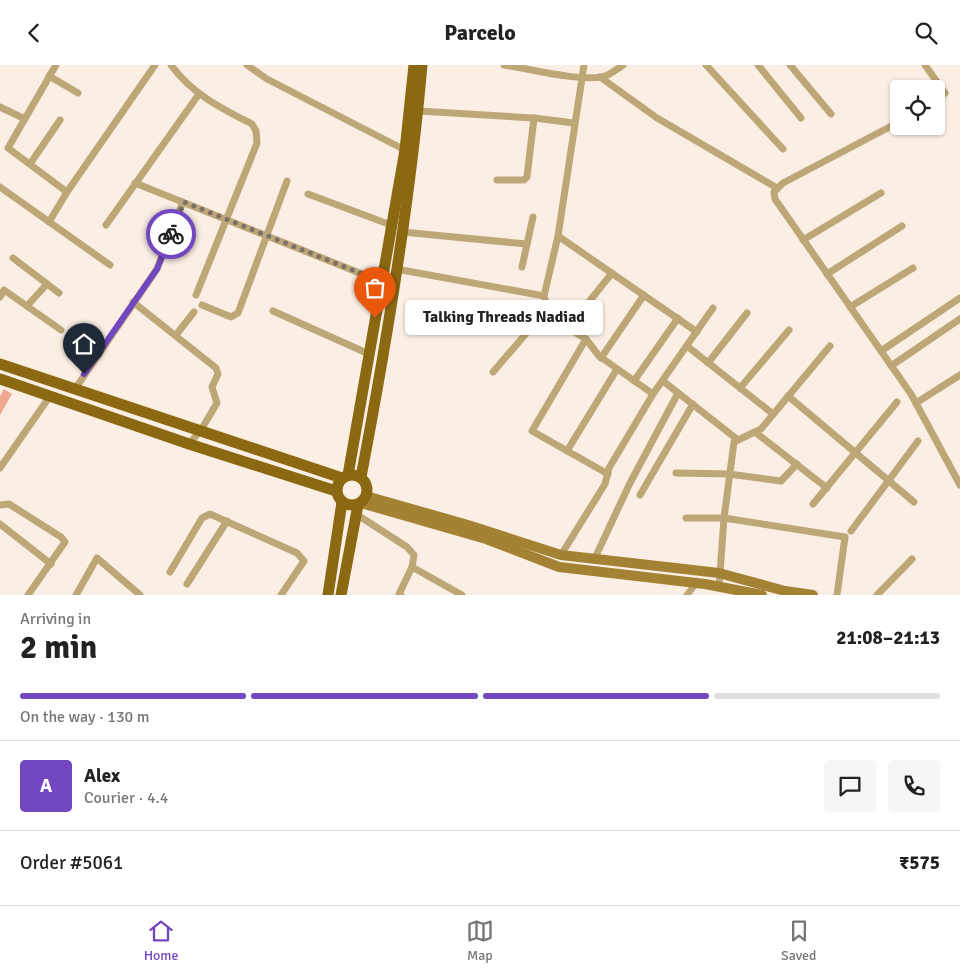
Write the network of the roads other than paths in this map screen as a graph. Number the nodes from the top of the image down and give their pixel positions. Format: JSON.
{"nodes":[{"id":1,"x":56,"y":65,"type":"edge"},
{"id":2,"x":155,"y":65,"type":"edge"},
{"id":3,"x":171,"y":65,"type":"edge"},
{"id":4,"x":247,"y":65,"type":"edge"},
{"id":5,"x":414,"y":65,"type":"edge"},
{"id":6,"x":422,"y":65,"type":"edge"},
{"id":7,"x":504,"y":65,"type":"edge"},
{"id":8,"x":584,"y":65,"type":"edge"},
{"id":9,"x":623,"y":65,"type":"edge"},
{"id":10,"x":706,"y":65,"type":"edge"},
{"id":11,"x":758,"y":65,"type":"edge"},
{"id":12,"x":790,"y":65,"type":"edge"},
{"id":13,"x":925,"y":65,"type":"edge"},
{"id":14,"x":50,"y":77,"type":"junction"},
{"id":15,"x":581,"y":77,"type":"junction"},
{"id":16,"x":600,"y":77,"type":"junction"},
{"id":17,"x":936,"y":80,"type":"edge"},
{"id":18,"x":78,"y":93,"type":"dead end"},
{"id":19,"x":199,"y":94,"type":"junction"},
{"id":20,"x":0,"y":107,"type":"edge"},
{"id":21,"x":418,"y":111,"type":"junction"},
{"id":22,"x":831,"y":114,"type":"dead end"},
{"id":23,"x":801,"y":117,"type":"dead end"},
{"id":24,"x":534,"y":118,"type":"junction"},
{"id":25,"x":24,"y":119,"type":"junction"},
{"id":26,"x":60,"y":120,"type":"dead end"},
{"id":27,"x":574,"y":123,"type":"junction"},
{"id":28,"x":890,"y":127,"type":"edge"},
{"id":29,"x":783,"y":149,"type":"dead end"},
{"id":30,"x":405,"y":150,"type":"junction"},
{"id":31,"x":30,"y":164,"type":"junction"},
{"id":32,"x":497,"y":180,"type":"dead end"},
{"id":33,"x":287,"y":181,"type":"dead end"},
{"id":34,"x":135,"y":183,"type":"junction"},
{"id":35,"x":0,"y":187,"type":"edge"},
{"id":36,"x":777,"y":188,"type":"junction"},
{"id":37,"x":67,"y":192,"type":"junction"},
{"id":38,"x":880,"y":193,"type":"dead end"},
{"id":39,"x":308,"y":194,"type":"dead end"},
{"id":40,"x":184,"y":202,"type":"junction"},
{"id":41,"x":533,"y":217,"type":"dead end"},
{"id":42,"x":228,"y":219,"type":"junction"},
{"id":43,"x":49,"y":222,"type":"junction"},
{"id":44,"x":106,"y":225,"type":"dead end"},
{"id":45,"x":391,"y":225,"type":"junction"},
{"id":46,"x":902,"y":226,"type":"dead end"},
{"id":47,"x":402,"y":232,"type":"junction"},
{"id":48,"x":266,"y":235,"type":"junction"},
{"id":49,"x":558,"y":236,"type":"junction"},
{"id":50,"x":803,"y":240,"type":"junction"},
{"id":51,"x":527,"y":244,"type":"junction"},
{"id":52,"x":13,"y":258,"type":"dead end"},
{"id":53,"x":110,"y":265,"type":"dead end"},
{"id":54,"x":522,"y":267,"type":"dead end"},
{"id":55,"x":912,"y":267,"type":"dead end"},
{"id":56,"x":396,"y":269,"type":"junction"},
{"id":57,"x":612,"y":273,"type":"junction"},
{"id":58,"x":827,"y":274,"type":"junction"},
{"id":59,"x":382,"y":282,"type":"junction"},
{"id":60,"x":47,"y":284,"type":"junction"},
{"id":61,"x":59,"y":293,"type":"dead end"},
{"id":62,"x":196,"y":295,"type":"dead end"},
{"id":63,"x":644,"y":295,"type":"junction"},
{"id":64,"x":544,"y":296,"type":"junction"},
{"id":65,"x":0,"y":297,"type":"edge"},
{"id":66,"x":960,"y":298,"type":"edge"},
{"id":67,"x":133,"y":302,"type":"junction"},
{"id":68,"x":202,"y":305,"type":"dead end"},
{"id":69,"x":27,"y":306,"type":"junction"},
{"id":70,"x":850,"y":307,"type":"junction"},
{"id":71,"x":548,"y":308,"type":"junction"},
{"id":72,"x":714,"y":308,"type":"dead end"},
{"id":73,"x":272,"y":311,"type":"dead end"},
{"id":74,"x":194,"y":312,"type":"dead end"},
{"id":75,"x":747,"y":313,"type":"dead end"},
{"id":76,"x":678,"y":318,"type":"junction"},
{"id":77,"x":960,"y":319,"type":"edge"},
{"id":78,"x":568,"y":328,"type":"junction"},
{"id":79,"x":61,"y":330,"type":"dead end"},
{"id":80,"x":789,"y":330,"type":"dead end"},
{"id":81,"x":697,"y":331,"type":"junction"},
{"id":82,"x":176,"y":335,"type":"junction"},
{"id":83,"x":586,"y":339,"type":"junction"},
{"id":84,"x":686,"y":346,"type":"junction"},
{"id":85,"x":830,"y":346,"type":"dead end"},
{"id":86,"x":881,"y":351,"type":"junction"},
{"id":87,"x":369,"y":354,"type":"junction"},
{"id":88,"x":601,"y":358,"type":"junction"},
{"id":89,"x":708,"y":363,"type":"junction"},
{"id":90,"x":0,"y":364,"type":"edge"},
{"id":91,"x":891,"y":366,"type":"junction"},
{"id":92,"x":617,"y":369,"type":"junction"},
{"id":93,"x":493,"y":372,"type":"dead end"},
{"id":94,"x":960,"y":375,"type":"edge"},
{"id":95,"x":0,"y":379,"type":"edge"},
{"id":96,"x":634,"y":381,"type":"junction"},
{"id":97,"x":663,"y":381,"type":"junction"},
{"id":98,"x":740,"y":388,"type":"junction"},
{"id":99,"x":75,"y":389,"type":"junction"},
{"id":100,"x":678,"y":393,"type":"junction"},
{"id":101,"x":653,"y":394,"type":"junction"},
{"id":102,"x":50,"y":396,"type":"junction"},
{"id":103,"x":788,"y":396,"type":"junction"},
{"id":104,"x":897,"y":402,"type":"dead end"},
{"id":105,"x":916,"y":403,"type":"junction"},
{"id":106,"x":693,"y":404,"type":"junction"},
{"id":107,"x":773,"y":414,"type":"junction"},
{"id":108,"x":201,"y":430,"type":"junction"},
{"id":109,"x":755,"y":432,"type":"junction"},
{"id":110,"x":738,"y":440,"type":"junction"},
{"id":111,"x":918,"y":441,"type":"dead end"},
{"id":112,"x":188,"y":445,"type":"junction"},
{"id":113,"x":568,"y":451,"type":"junction"},
{"id":114,"x":856,"y":453,"type":"junction"},
{"id":115,"x":797,"y":464,"type":"junction"},
{"id":116,"x":0,"y":468,"type":"edge"},
{"id":117,"x":676,"y":473,"type":"dead end"},
{"id":118,"x":957,"y":473,"type":"edge"},
{"id":119,"x":608,"y":474,"type":"junction"},
{"id":120,"x":730,"y":474,"type":"junction"},
{"id":121,"x":345,"y":477,"type":"junction"},
{"id":122,"x":361,"y":477,"type":"junction"},
{"id":123,"x":888,"y":480,"type":"junction"},
{"id":124,"x":960,"y":485,"type":"edge"},
{"id":125,"x":827,"y":488,"type":"junction"},
{"id":126,"x":640,"y":495,"type":"dead end"},
{"id":127,"x":339,"y":496,"type":"junction"},
{"id":128,"x":914,"y":502,"type":"dead end"},
{"id":129,"x":0,"y":505,"type":"edge"},
{"id":130,"x":360,"y":505,"type":"junction"},
{"id":131,"x":814,"y":505,"type":"dead end"},
{"id":132,"x":686,"y":518,"type":"dead end"},
{"id":133,"x":724,"y":518,"type":"junction"},
{"id":134,"x":227,"y":521,"type":"junction"},
{"id":135,"x":0,"y":524,"type":"edge"},
{"id":136,"x":851,"y":531,"type":"dead end"},
{"id":137,"x":561,"y":555,"type":"junction"},
{"id":138,"x":912,"y":559,"type":"dead end"},
{"id":139,"x":594,"y":560,"type":"junction"},
{"id":140,"x":51,"y":564,"type":"junction"},
{"id":141,"x":412,"y":567,"type":"junction"},
{"id":142,"x":170,"y":572,"type":"dead end"},
{"id":143,"x":719,"y":573,"type":"junction"},
{"id":144,"x":696,"y":583,"type":"junction"},
{"id":145,"x":188,"y":584,"type":"dead end"},
{"id":146,"x":718,"y":587,"type":"junction"},
{"id":147,"x":28,"y":595,"type":"edge"},
{"id":148,"x":76,"y":595,"type":"edge"},
{"id":149,"x":140,"y":595,"type":"edge"},
{"id":150,"x":281,"y":595,"type":"edge"},
{"id":151,"x":328,"y":595,"type":"edge"},
{"id":152,"x":341,"y":595,"type":"edge"},
{"id":153,"x":401,"y":595,"type":"edge"},
{"id":154,"x":462,"y":595,"type":"edge"},
{"id":155,"x":687,"y":595,"type":"edge"},
{"id":156,"x":761,"y":595,"type":"edge"},
{"id":157,"x":813,"y":595,"type":"edge"},
{"id":158,"x":837,"y":595,"type":"edge"},
{"id":159,"x":877,"y":595,"type":"edge"}],
"edges":[{"from":1,"to":14,"type":"street"},
{"from":2,"to":37,"type":"street"},
{"from":3,"to":19,"type":"street"},
{"from":4,"to":30,"type":"street"},
{"from":5,"to":30,"type":"main road"},
{"from":6,"to":21,"type":"main road"},
{"from":7,"to":15,"type":"street"},
{"from":8,"to":15,"type":"street"},
{"from":9,"to":16,"type":"street"},
{"from":10,"to":29,"type":"street"},
{"from":11,"to":23,"type":"street"},
{"from":12,"to":22,"type":"street"},
{"from":13,"to":17,"type":"street"},
{"from":14,"to":18,"type":"street"},
{"from":14,"to":25,"type":"street"},
{"from":15,"to":16,"type":"street"},
{"from":15,"to":27,"type":"street"},
{"from":16,"to":36,"type":"street"},
{"from":19,"to":34,"type":"street"},
{"from":19,"to":42,"type":"street"},
{"from":20,"to":25,"type":"street"},
{"from":21,"to":24,"type":"street"},
{"from":21,"to":47,"type":"main road"},
{"from":24,"to":27,"type":"street"},
{"from":24,"to":32,"type":"street"},
{"from":25,"to":31,"type":"street"},
{"from":26,"to":31,"type":"street"},
{"from":27,"to":49,"type":"street"},
{"from":28,"to":36,"type":"street"},
{"from":30,"to":45,"type":"main road"},
{"from":31,"to":37,"type":"street"},
{"from":33,"to":48,"type":"street"},
{"from":34,"to":40,"type":"street"},
{"from":34,"to":44,"type":"street"},
{"from":35,"to":43,"type":"street"},
{"from":36,"to":50,"type":"street"},
{"from":37,"to":43,"type":"street"},
{"from":38,"to":50,"type":"street"},
{"from":39,"to":45,"type":"street"},
{"from":40,"to":42,"type":"street"},
{"from":40,"to":67,"type":"street"},
{"from":41,"to":51,"type":"street"},
{"from":42,"to":48,"type":"street"},
{"from":42,"to":62,"type":"street"},
{"from":43,"to":53,"type":"street"},
{"from":45,"to":59,"type":"main road"},
{"from":46,"to":58,"type":"street"},
{"from":47,"to":51,"type":"street"},
{"from":47,"to":56,"type":"main road"},
{"from":48,"to":59,"type":"street"},
{"from":48,"to":68,"type":"street"},
{"from":49,"to":57,"type":"street"},
{"from":49,"to":64,"type":"street"},
{"from":50,"to":58,"type":"street"},
{"from":51,"to":54,"type":"street"},
{"from":52,"to":60,"type":"street"},
{"from":55,"to":70,"type":"street"},
{"from":56,"to":64,"type":"street"},
{"from":56,"to":122,"type":"main road"},
{"from":57,"to":63,"type":"street"},
{"from":57,"to":78,"type":"street"},
{"from":58,"to":70,"type":"street"},
{"from":59,"to":87,"type":"main road"},
{"from":60,"to":61,"type":"street"},
{"from":60,"to":69,"type":"street"},
{"from":63,"to":76,"type":"street"},
{"from":63,"to":88,"type":"street"},
{"from":64,"to":71,"type":"street"},
{"from":65,"to":69,"type":"street"},
{"from":66,"to":86,"type":"street"},
{"from":67,"to":82,"type":"street"},
{"from":67,"to":99,"type":"street"},
{"from":69,"to":79,"type":"street"},
{"from":70,"to":86,"type":"street"},
{"from":71,"to":78,"type":"street"},
{"from":71,"to":93,"type":"street"},
{"from":72,"to":81,"type":"street"},
{"from":73,"to":87,"type":"street"},
{"from":74,"to":82,"type":"street"},
{"from":75,"to":89,"type":"street"},
{"from":76,"to":81,"type":"street"},
{"from":76,"to":96,"type":"street"},
{"from":77,"to":91,"type":"street"},
{"from":78,"to":83,"type":"street"},
{"from":80,"to":98,"type":"street"},
{"from":81,"to":84,"type":"street"},
{"from":82,"to":108,"type":"street"},
{"from":83,"to":88,"type":"street"},
{"from":83,"to":113,"type":"street"},
{"from":84,"to":89,"type":"street"},
{"from":84,"to":97,"type":"street"},
{"from":85,"to":103,"type":"street"},
{"from":86,"to":91,"type":"street"},
{"from":87,"to":121,"type":"main road"},
{"from":88,"to":92,"type":"street"},
{"from":89,"to":98,"type":"street"},
{"from":90,"to":99,"type":"main road"},
{"from":91,"to":105,"type":"street"},
{"from":92,"to":96,"type":"street"},
{"from":92,"to":113,"type":"street"},
{"from":94,"to":105,"type":"street"},
{"from":95,"to":102,"type":"main road"},
{"from":96,"to":101,"type":"street"},
{"from":97,"to":100,"type":"street"},
{"from":97,"to":101,"type":"street"},
{"from":98,"to":107,"type":"street"},
{"from":99,"to":108,"type":"main road"},
{"from":100,"to":106,"type":"street"},
{"from":100,"to":139,"type":"street"},
{"from":101,"to":119,"type":"street"},
{"from":102,"to":112,"type":"main road"},
{"from":102,"to":116,"type":"street"},
{"from":103,"to":107,"type":"street"},
{"from":103,"to":114,"type":"street"},
{"from":104,"to":114,"type":"street"},
{"from":105,"to":118,"type":"street"},
{"from":106,"to":110,"type":"street"},
{"from":106,"to":126,"type":"street"},
{"from":107,"to":109,"type":"street"},
{"from":108,"to":112,"type":"street"},
{"from":108,"to":121,"type":"main road"},
{"from":109,"to":110,"type":"street"},
{"from":109,"to":115,"type":"street"},
{"from":110,"to":120,"type":"street"},
{"from":111,"to":123,"type":"street"},
{"from":112,"to":127,"type":"main road"},
{"from":113,"to":119,"type":"street"},
{"from":114,"to":123,"type":"street"},
{"from":114,"to":125,"type":"street"},
{"from":115,"to":120,"type":"street"},
{"from":115,"to":125,"type":"street"},
{"from":117,"to":120,"type":"street"},
{"from":118,"to":124,"type":"street"},
{"from":119,"to":137,"type":"street"},
{"from":120,"to":133,"type":"street"},
{"from":121,"to":122,"type":"main road"},
{"from":121,"to":127,"type":"main road"},
{"from":122,"to":130,"type":"main road"},
{"from":123,"to":128,"type":"street"},
{"from":123,"to":136,"type":"street"},
{"from":125,"to":131,"type":"street"},
{"from":127,"to":130,"type":"main road"},
{"from":127,"to":151,"type":"main road"},
{"from":129,"to":140,"type":"street"},
{"from":130,"to":137,"type":"street"},
{"from":130,"to":141,"type":"street"},
{"from":130,"to":144,"type":"street"},
{"from":130,"to":152,"type":"main road"},
{"from":132,"to":133,"type":"street"},
{"from":133,"to":143,"type":"street"},
{"from":133,"to":158,"type":"street"},
{"from":134,"to":142,"type":"street"},
{"from":134,"to":145,"type":"street"},
{"from":134,"to":150,"type":"street"},
{"from":135,"to":140,"type":"street"},
{"from":137,"to":139,"type":"street"},
{"from":138,"to":159,"type":"street"},
{"from":139,"to":143,"type":"street"},
{"from":140,"to":147,"type":"street"},
{"from":141,"to":153,"type":"street"},
{"from":141,"to":154,"type":"street"},
{"from":143,"to":146,"type":"street"},
{"from":143,"to":157,"type":"street"},
{"from":144,"to":146,"type":"street"},
{"from":144,"to":155,"type":"street"},
{"from":146,"to":156,"type":"street"},
{"from":148,"to":149,"type":"street"}]}
